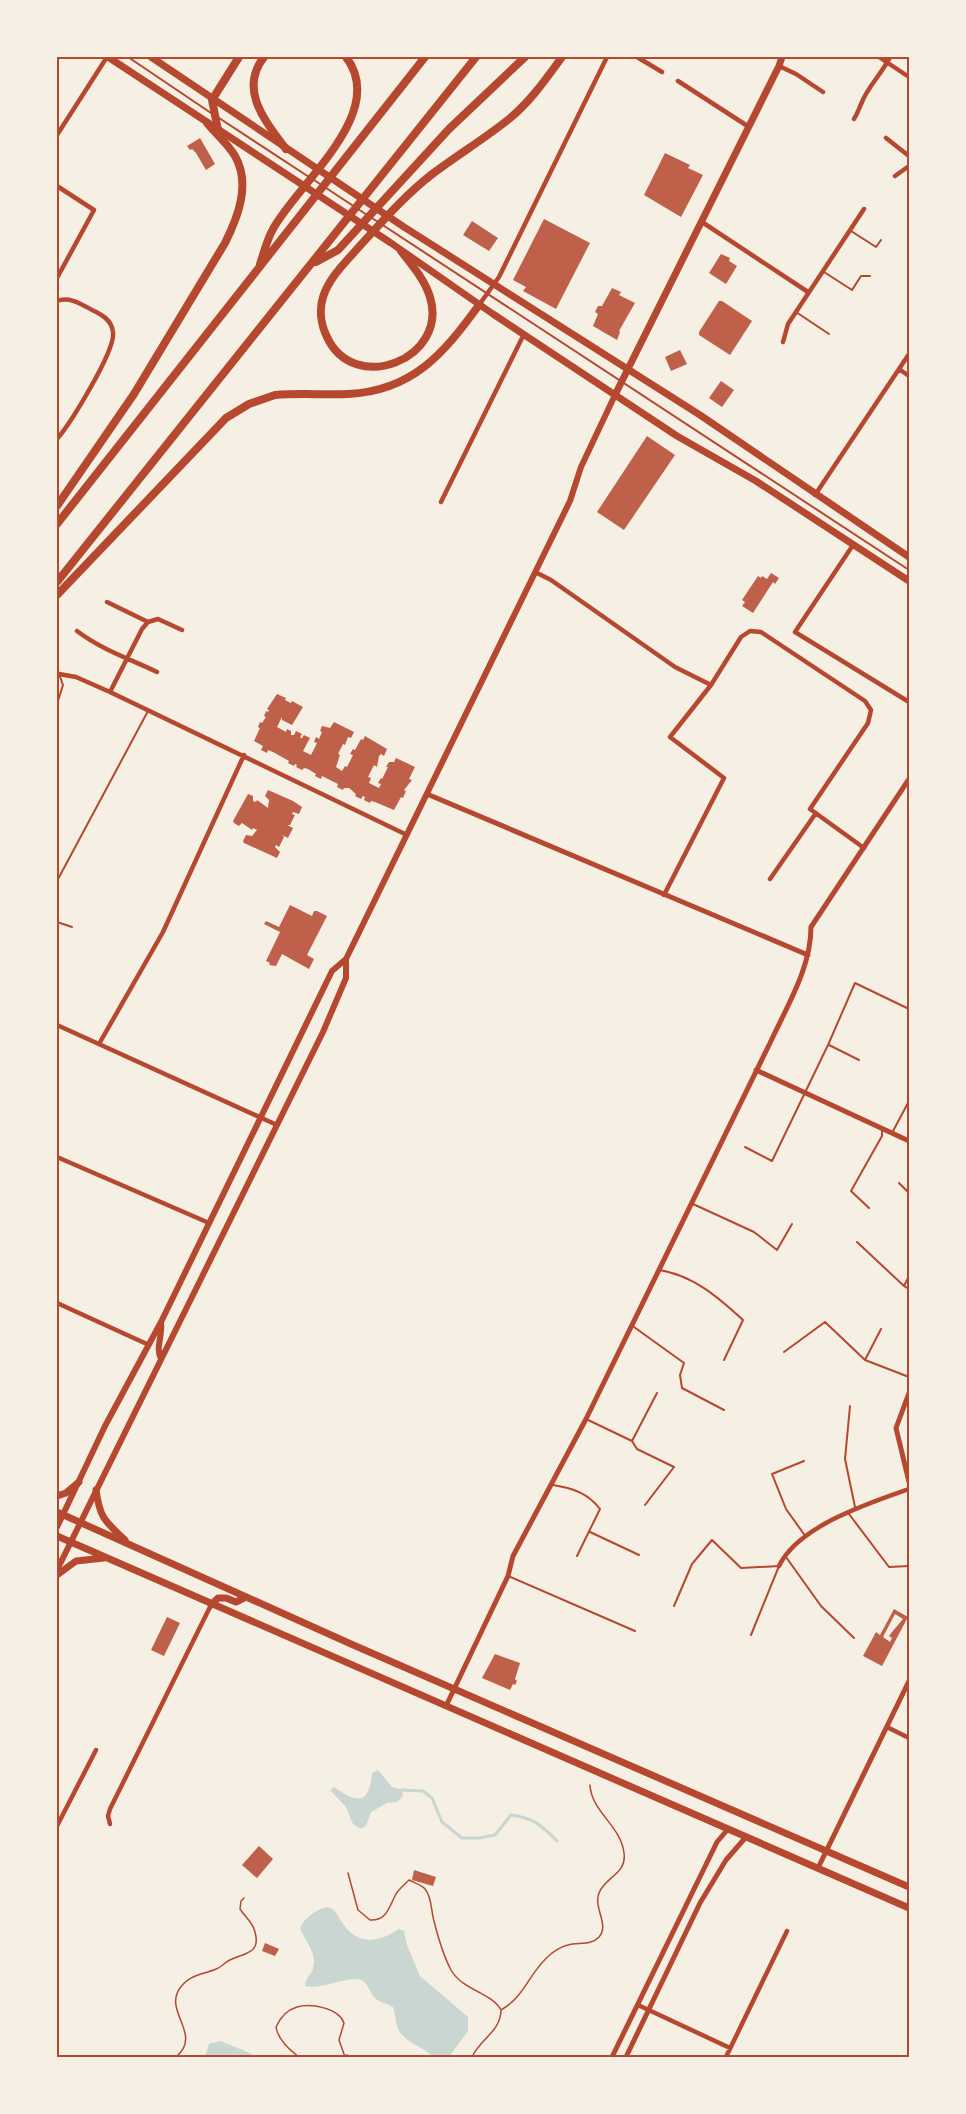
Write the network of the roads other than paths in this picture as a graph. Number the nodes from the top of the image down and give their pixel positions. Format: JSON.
{"nodes":[{"id":1,"x":108,"y":57,"type":"edge"},
{"id":2,"x":128,"y":57,"type":"edge"},
{"id":3,"x":151,"y":57,"type":"edge"},
{"id":4,"x":240,"y":57,"type":"edge"},
{"id":5,"x":264,"y":57,"type":"edge"},
{"id":6,"x":346,"y":57,"type":"edge"},
{"id":7,"x":419,"y":57,"type":"edge"},
{"id":8,"x":425,"y":57,"type":"edge"},
{"id":9,"x":476,"y":57,"type":"edge"},
{"id":10,"x":525,"y":57,"type":"edge"},
{"id":11,"x":562,"y":57,"type":"edge"},
{"id":12,"x":607,"y":57,"type":"edge"},
{"id":13,"x":637,"y":57,"type":"edge"},
{"id":14,"x":782,"y":57,"type":"edge"},
{"id":15,"x":787,"y":57,"type":"edge"},
{"id":16,"x":879,"y":57,"type":"edge"},
{"id":17,"x":890,"y":57,"type":"edge"},
{"id":18,"x":887,"y":63,"type":"junction"},
{"id":19,"x":779,"y":66,"type":"junction"},
{"id":20,"x":662,"y":72,"type":"dead end"},
{"id":21,"x":909,"y":77,"type":"edge"},
{"id":22,"x":678,"y":81,"type":"dead end"},
{"id":23,"x":823,"y":92,"type":"dead end"},
{"id":24,"x":392,"y":98,"type":"junction"},
{"id":25,"x":212,"y":100,"type":"junction"},
{"id":26,"x":214,"y":114,"type":"junction"},
{"id":27,"x":855,"y":119,"type":"dead end"},
{"id":28,"x":207,"y":123,"type":"junction"},
{"id":29,"x":749,"y":128,"type":"junction"},
{"id":30,"x":218,"y":130,"type":"junction"},
{"id":31,"x":57,"y":135,"type":"edge"},
{"id":32,"x":886,"y":138,"type":"dead end"},
{"id":33,"x":286,"y":149,"type":"junction"},
{"id":34,"x":909,"y":156,"type":"edge"},
{"id":35,"x":909,"y":166,"type":"edge"},
{"id":36,"x":895,"y":176,"type":"dead end"},
{"id":37,"x":57,"y":186,"type":"edge"},
{"id":38,"x":864,"y":208,"type":"dead end"},
{"id":39,"x":702,"y":222,"type":"junction"},
{"id":40,"x":850,"y":230,"type":"junction"},
{"id":41,"x":881,"y":240,"type":"dead end"},
{"id":42,"x":401,"y":251,"type":"junction"},
{"id":43,"x":312,"y":264,"type":"junction"},
{"id":44,"x":822,"y":271,"type":"junction"},
{"id":45,"x":257,"y":272,"type":"junction"},
{"id":46,"x":870,"y":276,"type":"dead end"},
{"id":47,"x":57,"y":278,"type":"edge"},
{"id":48,"x":494,"y":284,"type":"junction"},
{"id":49,"x":808,"y":292,"type":"junction"},
{"id":50,"x":488,"y":293,"type":"junction"},
{"id":51,"x":57,"y":301,"type":"edge"},
{"id":52,"x":479,"y":304,"type":"junction"},
{"id":53,"x":796,"y":312,"type":"junction"},
{"id":54,"x":524,"y":334,"type":"junction"},
{"id":55,"x":829,"y":334,"type":"dead end"},
{"id":56,"x":783,"y":342,"type":"dead end"},
{"id":57,"x":909,"y":354,"type":"edge"},
{"id":58,"x":628,"y":369,"type":"junction"},
{"id":59,"x":899,"y":369,"type":"junction"},
{"id":60,"x":909,"y":376,"type":"edge"},
{"id":61,"x":622,"y":382,"type":"junction"},
{"id":62,"x":615,"y":395,"type":"junction"},
{"id":63,"x":57,"y":440,"type":"edge"},
{"id":64,"x":815,"y":495,"type":"junction"},
{"id":65,"x":441,"y":502,"type":"dead end"},
{"id":66,"x":57,"y":506,"type":"edge"},
{"id":67,"x":57,"y":524,"type":"edge"},
{"id":68,"x":853,"y":545,"type":"junction"},
{"id":69,"x":909,"y":557,"type":"edge"},
{"id":70,"x":909,"y":570,"type":"edge"},
{"id":71,"x":535,"y":572,"type":"junction"},
{"id":72,"x":909,"y":581,"type":"edge"},
{"id":73,"x":57,"y":582,"type":"edge"},
{"id":74,"x":57,"y":595,"type":"edge"},
{"id":75,"x":107,"y":602,"type":"dead end"},
{"id":76,"x":148,"y":622,"type":"junction"},
{"id":77,"x":182,"y":630,"type":"dead end"},
{"id":78,"x":77,"y":631,"type":"dead end"},
{"id":79,"x":128,"y":657,"type":"junction"},
{"id":80,"x":157,"y":672,"type":"dead end"},
{"id":81,"x":58,"y":674,"type":"joint"},
{"id":82,"x":711,"y":685,"type":"junction"},
{"id":83,"x":110,"y":692,"type":"junction"},
{"id":84,"x":909,"y":694,"type":"edge"},
{"id":85,"x":907,"y":701,"type":"edge"},
{"id":86,"x":57,"y":704,"type":"edge"},
{"id":87,"x":148,"y":711,"type":"junction"},
{"id":88,"x":244,"y":755,"type":"junction"},
{"id":89,"x":909,"y":779,"type":"edge"},
{"id":90,"x":427,"y":794,"type":"junction"},
{"id":91,"x":816,"y":813,"type":"junction"},
{"id":92,"x":407,"y":835,"type":"junction"},
{"id":93,"x":864,"y":848,"type":"junction"},
{"id":94,"x":770,"y":879,"type":"dead end"},
{"id":95,"x":57,"y":881,"type":"edge"},
{"id":96,"x":664,"y":895,"type":"junction"},
{"id":97,"x":57,"y":922,"type":"edge"},
{"id":98,"x":72,"y":927,"type":"dead end"},
{"id":99,"x":808,"y":955,"type":"junction"},
{"id":100,"x":346,"y":959,"type":"junction"},
{"id":101,"x":909,"y":1009,"type":"edge"},
{"id":102,"x":57,"y":1025,"type":"edge"},
{"id":103,"x":99,"y":1044,"type":"junction"},
{"id":104,"x":828,"y":1045,"type":"junction"},
{"id":105,"x":858,"y":1060,"type":"dead end"},
{"id":106,"x":756,"y":1070,"type":"junction"},
{"id":107,"x":804,"y":1093,"type":"junction"},
{"id":108,"x":909,"y":1101,"type":"edge"},
{"id":109,"x":261,"y":1118,"type":"junction"},
{"id":110,"x":277,"y":1125,"type":"junction"},
{"id":111,"x":881,"y":1128,"type":"junction"},
{"id":112,"x":892,"y":1133,"type":"junction"},
{"id":113,"x":909,"y":1141,"type":"edge"},
{"id":114,"x":745,"y":1147,"type":"dead end"},
{"id":115,"x":57,"y":1157,"type":"edge"},
{"id":116,"x":899,"y":1183,"type":"dead end"},
{"id":117,"x":909,"y":1193,"type":"edge"},
{"id":118,"x":691,"y":1203,"type":"junction"},
{"id":119,"x":869,"y":1208,"type":"dead end"},
{"id":120,"x":209,"y":1223,"type":"junction"},
{"id":121,"x":792,"y":1224,"type":"dead end"},
{"id":122,"x":857,"y":1242,"type":"dead end"},
{"id":123,"x":658,"y":1270,"type":"junction"},
{"id":124,"x":909,"y":1276,"type":"edge"},
{"id":125,"x":904,"y":1287,"type":"junction"},
{"id":126,"x":909,"y":1289,"type":"edge"},
{"id":127,"x":57,"y":1303,"type":"edge"},
{"id":128,"x":161,"y":1322,"type":"junction"},
{"id":129,"x":631,"y":1325,"type":"junction"},
{"id":130,"x":881,"y":1329,"type":"dead end"},
{"id":131,"x":149,"y":1345,"type":"junction"},
{"id":132,"x":784,"y":1352,"type":"dead end"},
{"id":133,"x":161,"y":1359,"type":"junction"},
{"id":134,"x":724,"y":1360,"type":"dead end"},
{"id":135,"x":865,"y":1360,"type":"junction"},
{"id":136,"x":909,"y":1377,"type":"edge"},
{"id":137,"x":657,"y":1393,"type":"dead end"},
{"id":138,"x":909,"y":1393,"type":"edge"},
{"id":139,"x":850,"y":1406,"type":"dead end"},
{"id":140,"x":724,"y":1410,"type":"dead end"},
{"id":141,"x":586,"y":1419,"type":"junction"},
{"id":142,"x":632,"y":1441,"type":"junction"},
{"id":143,"x":901,"y":1454,"type":"junction"},
{"id":144,"x":909,"y":1454,"type":"edge"},
{"id":145,"x":804,"y":1461,"type":"dead end"},
{"id":146,"x":80,"y":1482,"type":"junction"},
{"id":147,"x":909,"y":1482,"type":"edge"},
{"id":148,"x":550,"y":1485,"type":"junction"},
{"id":149,"x":909,"y":1489,"type":"edge"},
{"id":150,"x":96,"y":1490,"type":"junction"},
{"id":151,"x":57,"y":1496,"type":"edge"},
{"id":152,"x":645,"y":1505,"type":"dead end"},
{"id":153,"x":855,"y":1508,"type":"junction"},
{"id":154,"x":848,"y":1512,"type":"junction"},
{"id":155,"x":60,"y":1513,"type":"edge"},
{"id":156,"x":80,"y":1522,"type":"junction"},
{"id":157,"x":57,"y":1527,"type":"edge"},
{"id":158,"x":589,"y":1532,"type":"junction"},
{"id":159,"x":57,"y":1536,"type":"edge"},
{"id":160,"x":806,"y":1537,"type":"junction"},
{"id":161,"x":71,"y":1542,"type":"junction"},
{"id":162,"x":129,"y":1544,"type":"junction"},
{"id":163,"x":639,"y":1555,"type":"dead end"},
{"id":164,"x":784,"y":1555,"type":"junction"},
{"id":165,"x":577,"y":1556,"type":"dead end"},
{"id":166,"x":106,"y":1558,"type":"junction"},
{"id":167,"x":779,"y":1566,"type":"junction"},
{"id":168,"x":909,"y":1566,"type":"edge"},
{"id":169,"x":57,"y":1570,"type":"edge"},
{"id":170,"x":57,"y":1575,"type":"edge"},
{"id":171,"x":508,"y":1576,"type":"junction"},
{"id":172,"x":246,"y":1597,"type":"junction"},
{"id":173,"x":211,"y":1605,"type":"junction"},
{"id":174,"x":674,"y":1606,"type":"dead end"},
{"id":175,"x":635,"y":1630,"type":"dead end"},
{"id":176,"x":751,"y":1635,"type":"dead end"},
{"id":177,"x":854,"y":1638,"type":"dead end"},
{"id":178,"x":909,"y":1681,"type":"edge"},
{"id":179,"x":454,"y":1689,"type":"junction"},
{"id":180,"x":446,"y":1706,"type":"junction"},
{"id":181,"x":887,"y":1727,"type":"junction"},
{"id":182,"x":909,"y":1738,"type":"edge"},
{"id":183,"x":96,"y":1750,"type":"dead end"},
{"id":184,"x":110,"y":1824,"type":"dead end"},
{"id":185,"x":57,"y":1826,"type":"edge"},
{"id":186,"x":728,"y":1829,"type":"junction"},
{"id":187,"x":746,"y":1837,"type":"junction"},
{"id":188,"x":826,"y":1851,"type":"junction"},
{"id":189,"x":818,"y":1868,"type":"junction"},
{"id":190,"x":909,"y":1887,"type":"edge"},
{"id":191,"x":909,"y":1908,"type":"edge"},
{"id":192,"x":787,"y":1931,"type":"dead end"},
{"id":193,"x":638,"y":2005,"type":"junction"},
{"id":194,"x":649,"y":2009,"type":"junction"},
{"id":195,"x":730,"y":2048,"type":"junction"},
{"id":196,"x":612,"y":2057,"type":"edge"},
{"id":197,"x":626,"y":2057,"type":"edge"},
{"id":198,"x":726,"y":2057,"type":"edge"}],
"edges":[{"from":1,"to":28,"type":"main road"},
{"from":1,"to":31,"type":"street"},
{"from":2,"to":26,"type":"lane"},
{"from":3,"to":25,"type":"main road"},
{"from":4,"to":25,"type":"highway"},
{"from":5,"to":33,"type":"highway"},
{"from":6,"to":45,"type":"highway"},
{"from":7,"to":24,"type":"highway"},
{"from":8,"to":24,"type":"highway"},
{"from":9,"to":43,"type":"highway"},
{"from":10,"to":43,"type":"highway"},
{"from":11,"to":42,"type":"highway"},
{"from":12,"to":48,"type":"street"},
{"from":13,"to":20,"type":"street"},
{"from":14,"to":19,"type":"main road"},
{"from":15,"to":19,"type":"main road"},
{"from":16,"to":18,"type":"street"},
{"from":17,"to":18,"type":"street"},
{"from":18,"to":21,"type":"street"},
{"from":18,"to":27,"type":"street"},
{"from":19,"to":23,"type":"street"},
{"from":19,"to":29,"type":"main road"},
{"from":22,"to":29,"type":"street"},
{"from":24,"to":45,"type":"highway"},
{"from":25,"to":26,"type":"highway"},
{"from":25,"to":33,"type":"main road"},
{"from":26,"to":30,"type":"highway"},
{"from":26,"to":50,"type":"lane"},
{"from":28,"to":30,"type":"main road"},
{"from":28,"to":66,"type":"highway"},
{"from":29,"to":39,"type":"main road"},
{"from":30,"to":42,"type":"main road"},
{"from":32,"to":34,"type":"street"},
{"from":33,"to":48,"type":"main road"},
{"from":35,"to":36,"type":"street"},
{"from":37,"to":47,"type":"street"},
{"from":38,"to":40,"type":"street"},
{"from":39,"to":49,"type":"street"},
{"from":39,"to":58,"type":"main road"},
{"from":40,"to":41,"type":"lane"},
{"from":40,"to":44,"type":"street"},
{"from":42,"to":52,"type":"main road"},
{"from":43,"to":73,"type":"highway"},
{"from":44,"to":46,"type":"lane"},
{"from":44,"to":49,"type":"street"},
{"from":45,"to":67,"type":"highway"},
{"from":48,"to":50,"type":"street"},
{"from":48,"to":58,"type":"main road"},
{"from":49,"to":53,"type":"street"},
{"from":50,"to":52,"type":"street"},
{"from":50,"to":61,"type":"lane"},
{"from":51,"to":63,"type":"street"},
{"from":52,"to":54,"type":"main road"},
{"from":52,"to":74,"type":"highway"},
{"from":53,"to":55,"type":"lane"},
{"from":53,"to":56,"type":"street"},
{"from":54,"to":62,"type":"main road"},
{"from":54,"to":65,"type":"street"},
{"from":57,"to":59,"type":"street"},
{"from":58,"to":61,"type":"main road"},
{"from":58,"to":64,"type":"main road"},
{"from":59,"to":60,"type":"street"},
{"from":59,"to":64,"type":"street"},
{"from":61,"to":62,"type":"main road"},
{"from":61,"to":70,"type":"lane"},
{"from":62,"to":68,"type":"main road"},
{"from":62,"to":71,"type":"main road"},
{"from":64,"to":69,"type":"main road"},
{"from":68,"to":72,"type":"main road"},
{"from":68,"to":85,"type":"street"},
{"from":71,"to":82,"type":"street"},
{"from":71,"to":90,"type":"main road"},
{"from":75,"to":76,"type":"street"},
{"from":76,"to":77,"type":"street"},
{"from":76,"to":79,"type":"street"},
{"from":78,"to":79,"type":"street"},
{"from":79,"to":80,"type":"street"},
{"from":79,"to":83,"type":"street"},
{"from":81,"to":83,"type":"street"},
{"from":81,"to":86,"type":"lane"},
{"from":82,"to":91,"type":"street"},
{"from":82,"to":96,"type":"street"},
{"from":83,"to":87,"type":"street"},
{"from":84,"to":85,"type":"street"},
{"from":87,"to":88,"type":"street"},
{"from":87,"to":95,"type":"lane"},
{"from":88,"to":92,"type":"street"},
{"from":88,"to":103,"type":"street"},
{"from":89,"to":93,"type":"street"},
{"from":90,"to":92,"type":"main road"},
{"from":90,"to":96,"type":"street"},
{"from":91,"to":93,"type":"street"},
{"from":91,"to":94,"type":"street"},
{"from":92,"to":100,"type":"main road"},
{"from":93,"to":99,"type":"street"},
{"from":96,"to":99,"type":"street"},
{"from":97,"to":98,"type":"lane"},
{"from":99,"to":106,"type":"street"},
{"from":100,"to":109,"type":"main road"},
{"from":100,"to":110,"type":"main road"},
{"from":101,"to":104,"type":"lane"},
{"from":102,"to":103,"type":"street"},
{"from":103,"to":109,"type":"street"},
{"from":104,"to":105,"type":"lane"},
{"from":104,"to":107,"type":"lane"},
{"from":106,"to":107,"type":"street"},
{"from":106,"to":118,"type":"street"},
{"from":107,"to":111,"type":"street"},
{"from":107,"to":114,"type":"lane"},
{"from":108,"to":112,"type":"lane"},
{"from":109,"to":110,"type":"street"},
{"from":109,"to":120,"type":"main road"},
{"from":110,"to":133,"type":"main road"},
{"from":111,"to":112,"type":"street"},
{"from":111,"to":119,"type":"lane"},
{"from":112,"to":113,"type":"street"},
{"from":115,"to":120,"type":"street"},
{"from":116,"to":117,"type":"lane"},
{"from":118,"to":121,"type":"lane"},
{"from":118,"to":123,"type":"street"},
{"from":120,"to":128,"type":"main road"},
{"from":122,"to":125,"type":"lane"},
{"from":123,"to":129,"type":"street"},
{"from":123,"to":134,"type":"lane"},
{"from":124,"to":125,"type":"lane"},
{"from":125,"to":126,"type":"lane"},
{"from":127,"to":131,"type":"street"},
{"from":128,"to":131,"type":"main road"},
{"from":128,"to":133,"type":"main road"},
{"from":129,"to":140,"type":"lane"},
{"from":129,"to":141,"type":"street"},
{"from":130,"to":135,"type":"lane"},
{"from":131,"to":146,"type":"main road"},
{"from":132,"to":135,"type":"lane"},
{"from":133,"to":150,"type":"main road"},
{"from":135,"to":136,"type":"lane"},
{"from":137,"to":142,"type":"lane"},
{"from":138,"to":143,"type":"street"},
{"from":139,"to":153,"type":"lane"},
{"from":141,"to":142,"type":"lane"},
{"from":141,"to":148,"type":"street"},
{"from":142,"to":152,"type":"lane"},
{"from":143,"to":144,"type":"lane"},
{"from":143,"to":147,"type":"street"},
{"from":145,"to":160,"type":"lane"},
{"from":146,"to":151,"type":"main road"},
{"from":146,"to":155,"type":"main road"},
{"from":148,"to":158,"type":"lane"},
{"from":148,"to":171,"type":"street"},
{"from":149,"to":153,"type":"street"},
{"from":150,"to":156,"type":"main road"},
{"from":150,"to":162,"type":"main road"},
{"from":153,"to":154,"type":"street"},
{"from":154,"to":160,"type":"street"},
{"from":154,"to":168,"type":"lane"},
{"from":155,"to":156,"type":"main road"},
{"from":155,"to":157,"type":"main road"},
{"from":156,"to":161,"type":"main road"},
{"from":156,"to":162,"type":"main road"},
{"from":158,"to":163,"type":"lane"},
{"from":158,"to":165,"type":"lane"},
{"from":159,"to":161,"type":"main road"},
{"from":160,"to":164,"type":"street"},
{"from":161,"to":166,"type":"main road"},
{"from":161,"to":169,"type":"main road"},
{"from":162,"to":172,"type":"main road"},
{"from":164,"to":167,"type":"street"},
{"from":164,"to":177,"type":"lane"},
{"from":166,"to":170,"type":"main road"},
{"from":166,"to":173,"type":"main road"},
{"from":167,"to":174,"type":"lane"},
{"from":167,"to":176,"type":"lane"},
{"from":171,"to":175,"type":"lane"},
{"from":171,"to":179,"type":"street"},
{"from":172,"to":173,"type":"main road"},
{"from":172,"to":179,"type":"main road"},
{"from":173,"to":180,"type":"main road"},
{"from":173,"to":184,"type":"street"},
{"from":178,"to":181,"type":"street"},
{"from":179,"to":180,"type":"street"},
{"from":179,"to":188,"type":"main road"},
{"from":180,"to":186,"type":"main road"},
{"from":181,"to":182,"type":"street"},
{"from":181,"to":188,"type":"street"},
{"from":183,"to":185,"type":"street"},
{"from":186,"to":187,"type":"main road"},
{"from":186,"to":193,"type":"street"},
{"from":187,"to":189,"type":"main road"},
{"from":187,"to":194,"type":"street"},
{"from":188,"to":189,"type":"street"},
{"from":188,"to":190,"type":"main road"},
{"from":189,"to":191,"type":"main road"},
{"from":192,"to":195,"type":"street"},
{"from":193,"to":194,"type":"street"},
{"from":193,"to":196,"type":"street"},
{"from":194,"to":195,"type":"street"},
{"from":194,"to":197,"type":"street"},
{"from":195,"to":198,"type":"street"}]}
